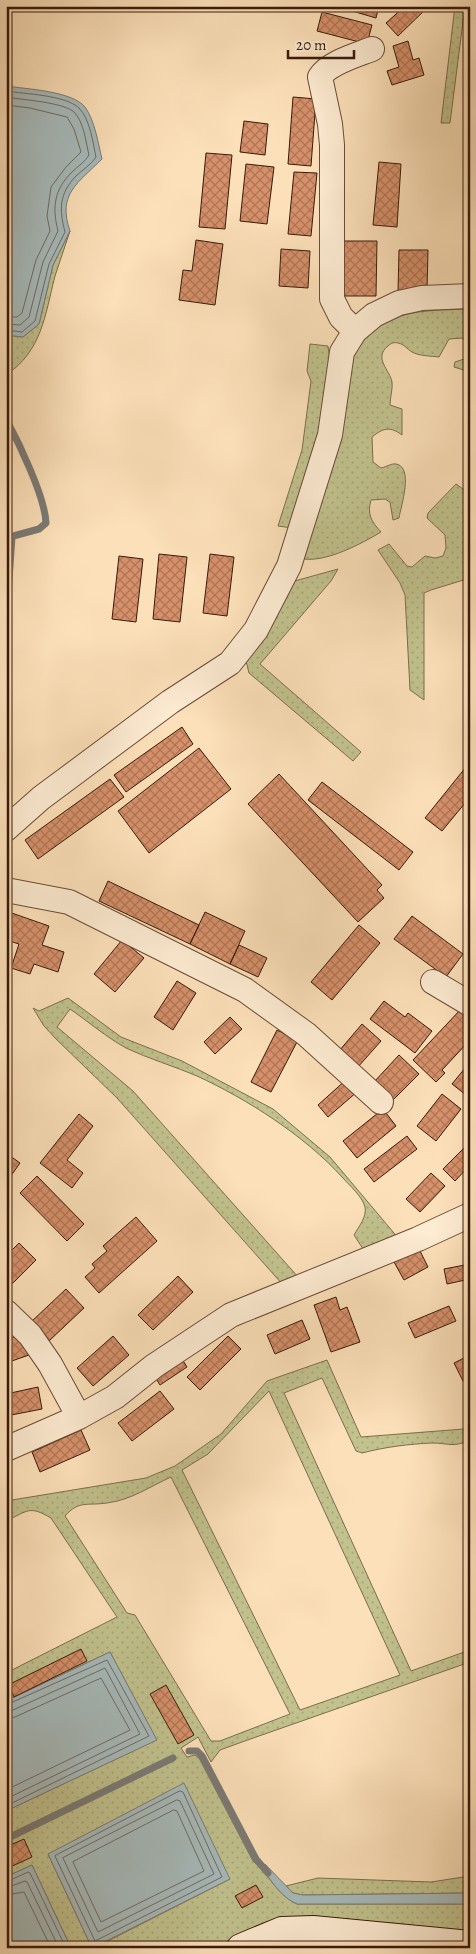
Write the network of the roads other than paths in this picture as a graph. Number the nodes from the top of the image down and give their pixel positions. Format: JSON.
{"nodes":[{"id":1,"x":372,"y":49,"type":"dead end"},
{"id":2,"x":470,"y":296,"type":"edge"},
{"id":3,"x":355,"y":331,"type":"junction"},
{"id":4,"x":6,"y":829,"type":"edge"},
{"id":5,"x":6,"y":890,"type":"edge"},
{"id":6,"x":433,"y":982,"type":"dead end"},
{"id":7,"x":470,"y":1004,"type":"edge"},
{"id":8,"x":381,"y":1102,"type":"dead end"},
{"id":9,"x":470,"y":1215,"type":"edge"},
{"id":10,"x":6,"y":1312,"type":"edge"},
{"id":11,"x":79,"y":1417,"type":"junction"},
{"id":12,"x":6,"y":1449,"type":"edge"},
{"id":13,"x":470,"y":1945,"type":"edge"},
{"id":14,"x":241,"y":1948,"type":"edge"}],
"edges":[{"from":1,"to":3,"type":"street"},
{"from":2,"to":3,"type":"street"},
{"from":3,"to":4,"type":"street"},
{"from":5,"to":8,"type":"street"},
{"from":6,"to":7,"type":"street"},
{"from":9,"to":11,"type":"street"},
{"from":10,"to":11,"type":"street"},
{"from":11,"to":12,"type":"street"},
{"from":13,"to":14,"type":"street"}]}
